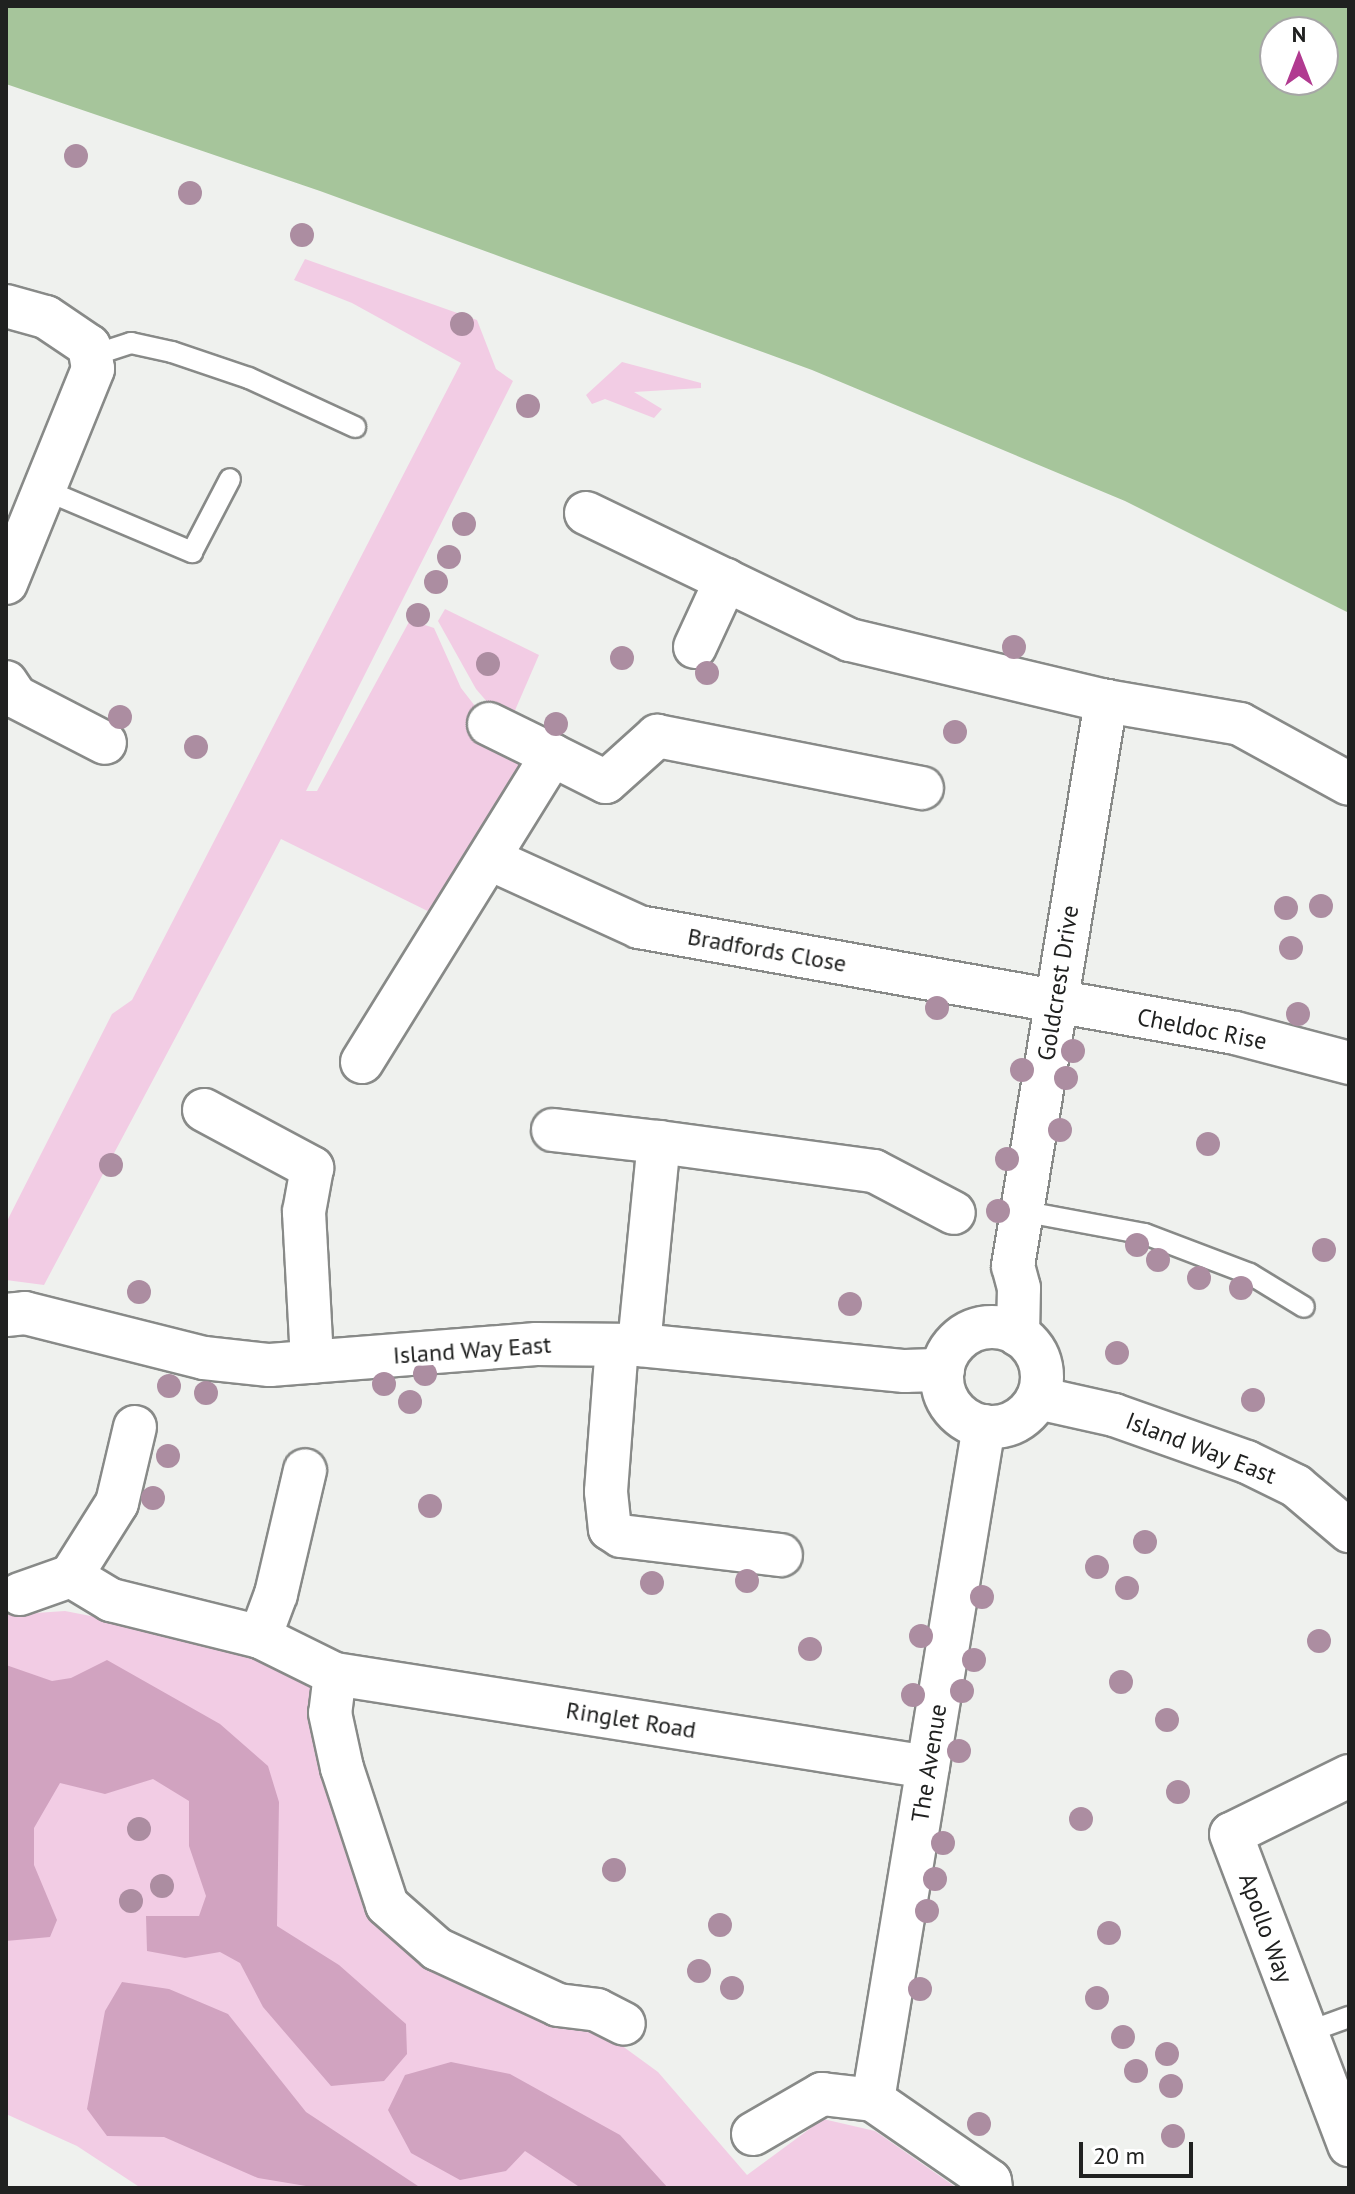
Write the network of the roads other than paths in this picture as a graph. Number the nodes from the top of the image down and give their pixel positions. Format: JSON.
{"nodes":[{"id":1,"x":6,"y":306,"type":"edge"},
{"id":2,"x":91,"y":356,"type":"junction"},
{"id":3,"x":355,"y":427,"type":"dead end"},
{"id":4,"x":230,"y":479,"type":"dead end"},
{"id":5,"x":45,"y":490,"type":"junction"},
{"id":6,"x":586,"y":513,"type":"dead end"},
{"id":7,"x":726,"y":580,"type":"junction"},
{"id":8,"x":6,"y":583,"type":"edge"},
{"id":9,"x":695,"y":647,"type":"dead end"},
{"id":10,"x":6,"y":682,"type":"edge"},
{"id":11,"x":1106,"y":701,"type":"junction"},
{"id":12,"x":489,"y":724,"type":"dead end"},
{"id":13,"x":105,"y":743,"type":"dead end"},
{"id":14,"x":552,"y":755,"type":"junction"},
{"id":15,"x":1349,"y":784,"type":"edge"},
{"id":16,"x":922,"y":788,"type":"dead end"},
{"id":17,"x":492,"y":860,"type":"junction"},
{"id":18,"x":1054,"y":1001,"type":"junction"},
{"id":19,"x":362,"y":1062,"type":"dead end"},
{"id":20,"x":1349,"y":1063,"type":"edge"},
{"id":21,"x":204,"y":1110,"type":"dead end"},
{"id":22,"x":553,"y":1130,"type":"dead end"},
{"id":23,"x":659,"y":1142,"type":"junction"},
{"id":24,"x":1021,"y":1211,"type":"junction"},
{"id":25,"x":954,"y":1213,"type":"dead end"},
{"id":26,"x":1013,"y":1266,"type":"junction"},
{"id":27,"x":1304,"y":1307,"type":"dead end"},
{"id":28,"x":6,"y":1315,"type":"edge"},
{"id":29,"x":977,"y":1330,"type":"junction"},
{"id":30,"x":1018,"y":1335,"type":"junction"},
{"id":31,"x":628,"y":1345,"type":"junction"},
{"id":32,"x":312,"y":1362,"type":"junction"},
{"id":33,"x":943,"y":1370,"type":"junction"},
{"id":34,"x":1038,"y":1398,"type":"junction"},
{"id":35,"x":984,"y":1426,"type":"junction"},
{"id":36,"x":135,"y":1427,"type":"dead end"},
{"id":37,"x":305,"y":1470,"type":"dead end"},
{"id":38,"x":1349,"y":1531,"type":"edge"},
{"id":39,"x":781,"y":1555,"type":"dead end"},
{"id":40,"x":71,"y":1576,"type":"junction"},
{"id":41,"x":20,"y":1594,"type":"dead end"},
{"id":42,"x":260,"y":1637,"type":"junction"},
{"id":43,"x":335,"y":1674,"type":"junction"},
{"id":44,"x":928,"y":1767,"type":"junction"},
{"id":45,"x":1349,"y":1776,"type":"edge"},
{"id":46,"x":1349,"y":2017,"type":"edge"},
{"id":47,"x":624,"y":2024,"type":"dead end"},
{"id":48,"x":1305,"y":2033,"type":"junction"},
{"id":49,"x":873,"y":2100,"type":"junction"},
{"id":50,"x":753,"y":2134,"type":"dead end"},
{"id":51,"x":1349,"y":2145,"type":"edge"},
{"id":52,"x":991,"y":2188,"type":"edge"}],
"edges":[{"from":1,"to":2,"type":"street"},
{"from":2,"to":3,"type":"lane"},
{"from":2,"to":5,"type":"street"},
{"from":4,"to":5,"type":"lane"},
{"from":5,"to":8,"type":"street"},
{"from":6,"to":7,"type":"street"},
{"from":7,"to":9,"type":"street"},
{"from":7,"to":11,"type":"street"},
{"from":10,"to":13,"type":"street"},
{"from":11,"to":15,"type":"street"},
{"from":11,"to":18,"type":"street","name":"Goldcrest Drive"},
{"from":12,"to":14,"type":"street"},
{"from":14,"to":16,"type":"street"},
{"from":14,"to":17,"type":"street"},
{"from":17,"to":18,"type":"street","name":"Bradfords Close"},
{"from":17,"to":19,"type":"street"},
{"from":18,"to":20,"type":"street","name":"Cheldoc Rise"},
{"from":18,"to":24,"type":"street","name":"Goldcrest Drive"},
{"from":21,"to":32,"type":"street"},
{"from":22,"to":23,"type":"street"},
{"from":23,"to":25,"type":"street"},
{"from":23,"to":31,"type":"street"},
{"from":24,"to":26,"type":"street","name":"Goldcrest Drive"},
{"from":24,"to":27,"type":"lane"},
{"from":26,"to":29,"type":"street","name":"Goldcrest Drive"},
{"from":26,"to":30,"type":"street","name":"Goldcrest Drive"},
{"from":28,"to":32,"type":"street","name":"Island Way East"},
{"from":29,"to":30,"type":"street"},
{"from":29,"to":33,"type":"street"},
{"from":30,"to":34,"type":"street"},
{"from":31,"to":32,"type":"street","name":"Island Way East"},
{"from":31,"to":33,"type":"street","name":"Island Way East"},
{"from":31,"to":39,"type":"street"},
{"from":33,"to":35,"type":"street"},
{"from":34,"to":35,"type":"street"},
{"from":34,"to":38,"type":"street","name":"Island Way East"},
{"from":35,"to":44,"type":"street","name":"The Avenue"},
{"from":36,"to":40,"type":"street"},
{"from":37,"to":42,"type":"street"},
{"from":40,"to":41,"type":"street"},
{"from":40,"to":42,"type":"street","name":"Ringlet Road"},
{"from":42,"to":43,"type":"street","name":"Ringlet Road"},
{"from":43,"to":44,"type":"street","name":"Ringlet Road"},
{"from":43,"to":47,"type":"street"},
{"from":44,"to":49,"type":"street","name":"The Avenue"},
{"from":45,"to":48,"type":"street","name":"Apollo Way"},
{"from":46,"to":48,"type":"lane"},
{"from":48,"to":51,"type":"street","name":"Apollo Way"},
{"from":49,"to":50,"type":"street"},
{"from":49,"to":52,"type":"street"}]}
